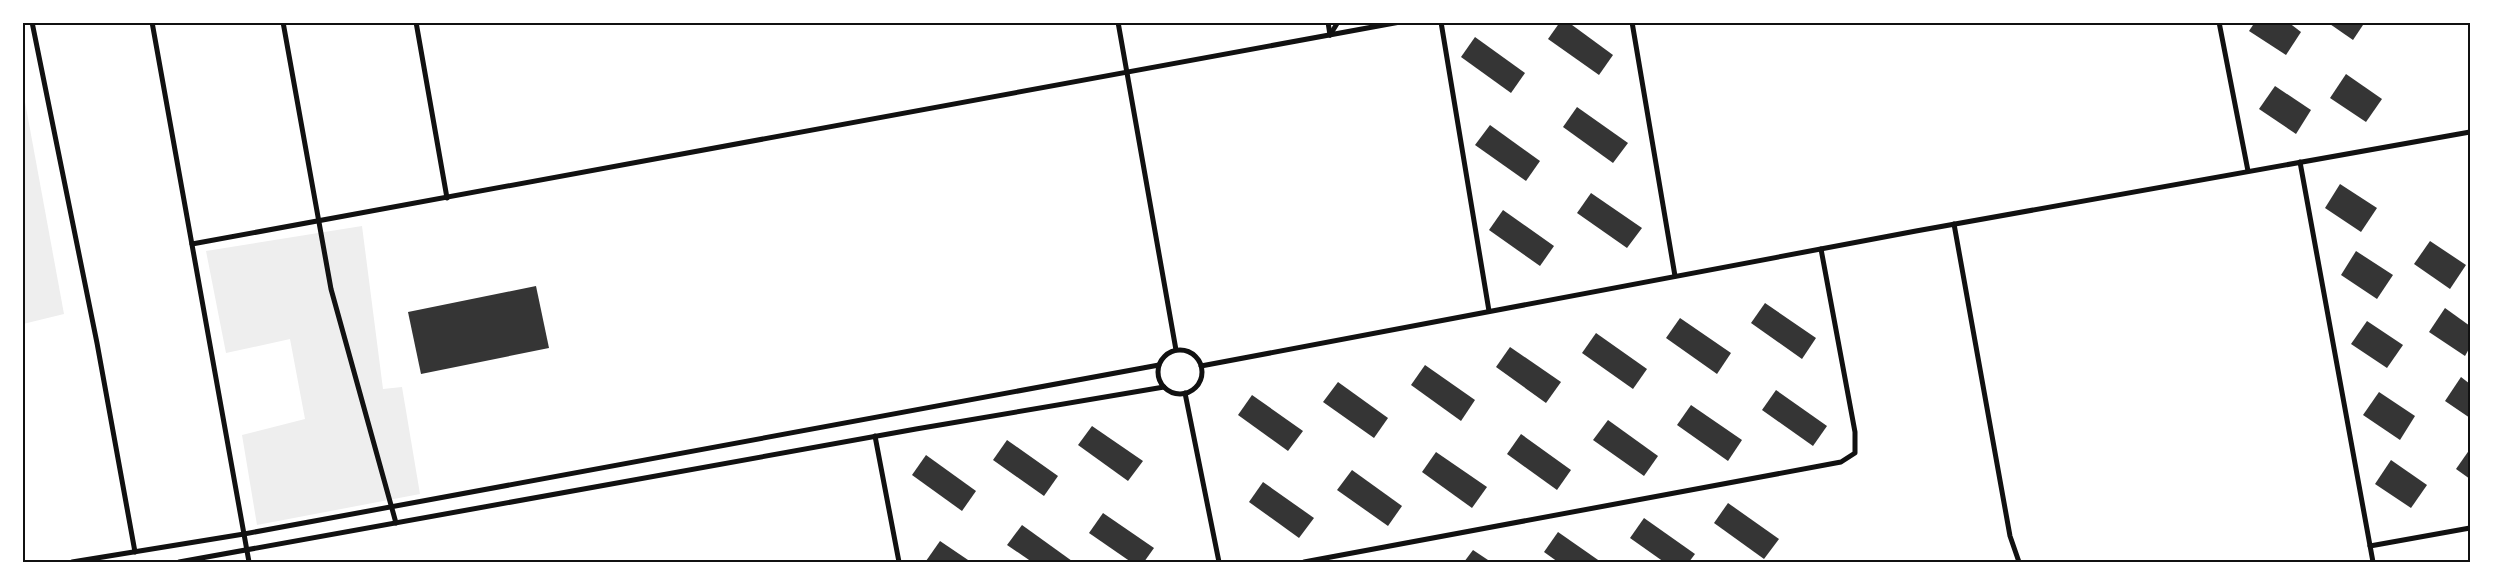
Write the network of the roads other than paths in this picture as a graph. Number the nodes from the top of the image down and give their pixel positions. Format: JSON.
{"nodes":[{"id":1,"x":32,"y":22,"type":"edge"},
{"id":2,"x":152,"y":22,"type":"edge"},
{"id":3,"x":283,"y":22,"type":"edge"},
{"id":4,"x":416,"y":22,"type":"edge"},
{"id":5,"x":1118,"y":22,"type":"edge"},
{"id":6,"x":1328,"y":22,"type":"edge"},
{"id":7,"x":1338,"y":22,"type":"edge"},
{"id":8,"x":1400,"y":22,"type":"edge"},
{"id":9,"x":1441,"y":22,"type":"edge"},
{"id":10,"x":1632,"y":22,"type":"edge"},
{"id":11,"x":2220,"y":22,"type":"edge"},
{"id":12,"x":1330,"y":36,"type":"junction"},
{"id":13,"x":1127,"y":74,"type":"junction"},
{"id":14,"x":2470,"y":132,"type":"edge"},
{"id":15,"x":2300,"y":162,"type":"junction"},
{"id":16,"x":2248,"y":171,"type":"junction"},
{"id":17,"x":447,"y":198,"type":"junction"},
{"id":18,"x":319,"y":221,"type":"junction"},
{"id":19,"x":1954,"y":224,"type":"junction"},
{"id":20,"x":192,"y":244,"type":"junction"},
{"id":21,"x":1821,"y":248,"type":"junction"},
{"id":22,"x":1675,"y":276,"type":"junction"},
{"id":23,"x":1489,"y":311,"type":"junction"},
{"id":24,"x":1176,"y":350,"type":"junction"},
{"id":25,"x":1158,"y":365,"type":"junction"},
{"id":26,"x":1201,"y":366,"type":"junction"},
{"id":27,"x":1164,"y":387,"type":"junction"},
{"id":28,"x":1185,"y":393,"type":"junction"},
{"id":29,"x":875,"y":436,"type":"junction"},
{"id":30,"x":392,"y":506,"type":"junction"},
{"id":31,"x":396,"y":523,"type":"junction"},
{"id":32,"x":2470,"y":528,"type":"edge"},
{"id":33,"x":244,"y":534,"type":"junction"},
{"id":34,"x":2370,"y":546,"type":"junction"},
{"id":35,"x":246,"y":550,"type":"junction"},
{"id":36,"x":135,"y":552,"type":"junction"},
{"id":37,"x":72,"y":562,"type":"edge"},
{"id":38,"x":178,"y":562,"type":"edge"},
{"id":39,"x":249,"y":562,"type":"edge"},
{"id":40,"x":899,"y":562,"type":"edge"},
{"id":41,"x":1220,"y":562,"type":"edge"},
{"id":42,"x":1304,"y":562,"type":"edge"},
{"id":43,"x":2019,"y":562,"type":"edge"},
{"id":44,"x":2373,"y":562,"type":"edge"}],
"edges":[{"from":1,"to":36,"type":"street"},
{"from":2,"to":20,"type":"street"},
{"from":3,"to":18,"type":"street"},
{"from":4,"to":17,"type":"street"},
{"from":5,"to":13,"type":"street"},
{"from":6,"to":12,"type":"street"},
{"from":7,"to":12,"type":"street"},
{"from":8,"to":12,"type":"street"},
{"from":9,"to":23,"type":"street"},
{"from":10,"to":22,"type":"street"},
{"from":11,"to":16,"type":"street"},
{"from":12,"to":13,"type":"street"},
{"from":13,"to":17,"type":"street"},
{"from":13,"to":24,"type":"street"},
{"from":14,"to":15,"type":"street"},
{"from":15,"to":16,"type":"street"},
{"from":15,"to":34,"type":"street"},
{"from":16,"to":19,"type":"street"},
{"from":17,"to":18,"type":"street"},
{"from":18,"to":20,"type":"street"},
{"from":18,"to":30,"type":"street"},
{"from":19,"to":21,"type":"street"},
{"from":19,"to":43,"type":"street"},
{"from":20,"to":33,"type":"street"},
{"from":21,"to":22,"type":"street"},
{"from":21,"to":42,"type":"street"},
{"from":22,"to":23,"type":"street"},
{"from":23,"to":26,"type":"street"},
{"from":24,"to":25,"type":"street"},
{"from":24,"to":26,"type":"street"},
{"from":25,"to":27,"type":"street"},
{"from":25,"to":30,"type":"street"},
{"from":26,"to":28,"type":"street"},
{"from":27,"to":28,"type":"street"},
{"from":27,"to":29,"type":"street"},
{"from":28,"to":41,"type":"street"},
{"from":29,"to":31,"type":"street"},
{"from":29,"to":40,"type":"street"},
{"from":30,"to":31,"type":"street"},
{"from":30,"to":33,"type":"street"},
{"from":31,"to":35,"type":"street"},
{"from":32,"to":34,"type":"street"},
{"from":33,"to":35,"type":"street"},
{"from":33,"to":36,"type":"street"},
{"from":34,"to":44,"type":"street"},
{"from":35,"to":38,"type":"street"},
{"from":35,"to":39,"type":"street"},
{"from":36,"to":37,"type":"street"}]}
